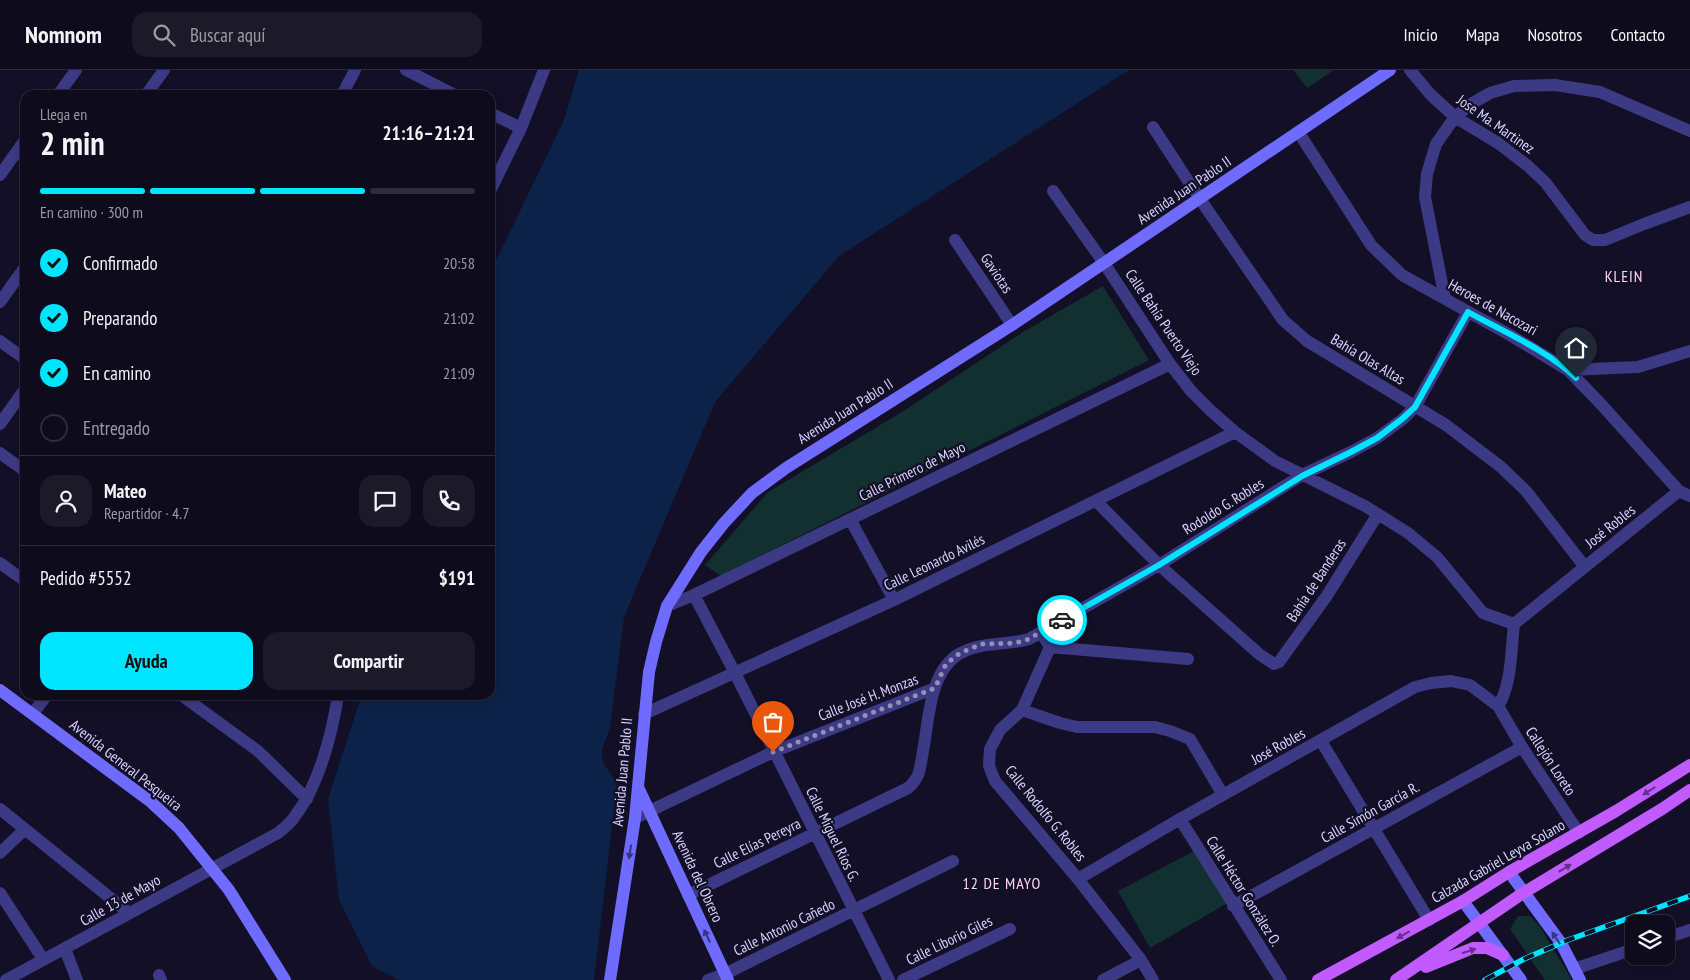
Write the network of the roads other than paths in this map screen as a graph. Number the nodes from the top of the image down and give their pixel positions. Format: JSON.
{"nodes":[{"id":1,"x":76,"y":70,"type":"edge"},
{"id":2,"x":164,"y":70,"type":"edge"},
{"id":3,"x":355,"y":70,"type":"edge"},
{"id":4,"x":406,"y":70,"type":"edge"},
{"id":5,"x":544,"y":70,"type":"edge"},
{"id":6,"x":1389,"y":70,"type":"edge"},
{"id":7,"x":1410,"y":70,"type":"edge"},
{"id":8,"x":62,"y":90,"type":"edge"},
{"id":9,"x":150,"y":90,"type":"edge"},
{"id":10,"x":345,"y":90,"type":"edge"},
{"id":11,"x":446,"y":90,"type":"edge"},
{"id":12,"x":495,"y":115,"type":"edge"},
{"id":13,"x":1455,"y":117,"type":"junction"},
{"id":14,"x":1153,"y":127,"type":"dead end"},
{"id":15,"x":521,"y":128,"type":"junction"},
{"id":16,"x":1690,"y":131,"type":"edge"},
{"id":17,"x":1299,"y":133,"type":"junction"},
{"id":18,"x":20,"y":147,"type":"edge"},
{"id":19,"x":0,"y":175,"type":"edge"},
{"id":20,"x":495,"y":181,"type":"edge"},
{"id":21,"x":1053,"y":191,"type":"dead end"},
{"id":22,"x":1200,"y":199,"type":"junction"},
{"id":23,"x":1690,"y":208,"type":"edge"},
{"id":24,"x":955,"y":240,"type":"dead end"},
{"id":25,"x":1104,"y":263,"type":"junction"},
{"id":26,"x":20,"y":274,"type":"edge"},
{"id":27,"x":1445,"y":299,"type":"junction"},
{"id":28,"x":0,"y":302,"type":"edge"},
{"id":29,"x":1468,"y":312,"type":"junction"},
{"id":30,"x":1012,"y":325,"type":"junction"},
{"id":31,"x":0,"y":341,"type":"edge"},
{"id":32,"x":1687,"y":352,"type":"edge"},
{"id":33,"x":20,"y":355,"type":"edge"},
{"id":34,"x":1170,"y":364,"type":"junction"},
{"id":35,"x":1568,"y":370,"type":"junction"},
{"id":36,"x":20,"y":396,"type":"edge"},
{"id":37,"x":1415,"y":407,"type":"junction"},
{"id":38,"x":0,"y":424,"type":"edge"},
{"id":39,"x":1235,"y":432,"type":"junction"},
{"id":40,"x":0,"y":453,"type":"edge"},
{"id":41,"x":20,"y":467,"type":"edge"},
{"id":42,"x":1302,"y":476,"type":"junction"},
{"id":43,"x":1684,"y":493,"type":"edge"},
{"id":44,"x":1096,"y":501,"type":"junction"},
{"id":45,"x":1378,"y":514,"type":"junction"},
{"id":46,"x":850,"y":519,"type":"junction"},
{"id":47,"x":0,"y":563,"type":"edge"},
{"id":48,"x":1159,"y":565,"type":"junction"},
{"id":49,"x":1585,"y":567,"type":"junction"},
{"id":50,"x":20,"y":577,"type":"edge"},
{"id":51,"x":694,"y":595,"type":"junction"},
{"id":52,"x":894,"y":600,"type":"junction"},
{"id":53,"x":667,"y":606,"type":"junction"},
{"id":54,"x":1514,"y":624,"type":"junction"},
{"id":55,"x":1042,"y":632,"type":"junction"},
{"id":56,"x":1050,"y":647,"type":"junction"},
{"id":57,"x":1188,"y":659,"type":"dead end"},
{"id":58,"x":735,"y":673,"type":"junction"},
{"id":59,"x":935,"y":688,"type":"junction"},
{"id":60,"x":0,"y":690,"type":"edge"},
{"id":61,"x":43,"y":700,"type":"edge"},
{"id":62,"x":188,"y":700,"type":"edge"},
{"id":63,"x":337,"y":700,"type":"edge"},
{"id":64,"x":1498,"y":706,"type":"junction"},
{"id":65,"x":1022,"y":710,"type":"junction"},
{"id":66,"x":33,"y":714,"type":"junction"},
{"id":67,"x":644,"y":714,"type":"junction"},
{"id":68,"x":1321,"y":741,"type":"junction"},
{"id":69,"x":1522,"y":747,"type":"junction"},
{"id":70,"x":773,"y":752,"type":"junction"},
{"id":71,"x":1690,"y":765,"type":"edge"},
{"id":72,"x":638,"y":786,"type":"junction"},
{"id":73,"x":1690,"y":790,"type":"edge"},
{"id":74,"x":1223,"y":795,"type":"junction"},
{"id":75,"x":306,"y":799,"type":"junction"},
{"id":76,"x":0,"y":809,"type":"edge"},
{"id":77,"x":649,"y":811,"type":"junction"},
{"id":78,"x":635,"y":818,"type":"junction"},
{"id":79,"x":1180,"y":819,"type":"junction"},
{"id":80,"x":25,"y":829,"type":"junction"},
{"id":81,"x":1374,"y":829,"type":"junction"},
{"id":82,"x":815,"y":833,"type":"junction"},
{"id":83,"x":1579,"y":833,"type":"junction"},
{"id":84,"x":0,"y":854,"type":"edge"},
{"id":85,"x":953,"y":860,"type":"dead end"},
{"id":86,"x":212,"y":867,"type":"junction"},
{"id":87,"x":1509,"y":872,"type":"junction"},
{"id":88,"x":1078,"y":879,"type":"junction"},
{"id":89,"x":0,"y":893,"type":"edge"},
{"id":90,"x":1523,"y":893,"type":"junction"},
{"id":91,"x":688,"y":895,"type":"junction"},
{"id":92,"x":1463,"y":901,"type":"junction"},
{"id":93,"x":1233,"y":906,"type":"junction"},
{"id":94,"x":853,"y":911,"type":"junction"},
{"id":95,"x":129,"y":913,"type":"junction"},
{"id":96,"x":1429,"y":920,"type":"junction"},
{"id":97,"x":1479,"y":923,"type":"junction"},
{"id":98,"x":1010,"y":929,"type":"dead end"},
{"id":99,"x":1690,"y":930,"type":"edge"},
{"id":100,"x":1675,"y":935,"type":"edge"},
{"id":101,"x":65,"y":949,"type":"junction"},
{"id":102,"x":1625,"y":953,"type":"edge"},
{"id":103,"x":1503,"y":955,"type":"junction"},
{"id":104,"x":43,"y":959,"type":"junction"},
{"id":105,"x":1141,"y":960,"type":"junction"},
{"id":106,"x":1577,"y":974,"type":"edge"},
{"id":107,"x":726,"y":977,"type":"edge"},
{"id":108,"x":1402,"y":977,"type":"edge"},
{"id":109,"x":6,"y":980,"type":"edge"},
{"id":110,"x":77,"y":980,"type":"edge"},
{"id":111,"x":285,"y":980,"type":"edge"},
{"id":112,"x":610,"y":980,"type":"edge"},
{"id":113,"x":708,"y":980,"type":"edge"},
{"id":114,"x":889,"y":980,"type":"edge"},
{"id":115,"x":903,"y":980,"type":"edge"},
{"id":116,"x":1102,"y":980,"type":"edge"},
{"id":117,"x":1153,"y":980,"type":"edge"},
{"id":118,"x":1281,"y":980,"type":"edge"},
{"id":119,"x":1318,"y":980,"type":"edge"},
{"id":120,"x":1521,"y":980,"type":"edge"}],
"edges":[{"from":1,"to":8,"type":"street"},
{"from":2,"to":9,"type":"street"},
{"from":3,"to":10,"type":"street"},
{"from":4,"to":11,"type":"street"},
{"from":5,"to":15,"type":"street"},
{"from":6,"to":17,"type":"main road","name":"Avenida Juan Pablo II"},
{"from":7,"to":13,"type":"street","name":"Jose Ma. Martinez"},
{"from":12,"to":15,"type":"street"},
{"from":13,"to":16,"type":"street"},
{"from":13,"to":23,"type":"street","name":"Jose Ma. Martinez"},
{"from":13,"to":27,"type":"street"},
{"from":14,"to":22,"type":"street","name":"Bahía Olas Altas"},
{"from":15,"to":20,"type":"street"},
{"from":17,"to":22,"type":"main road","name":"Avenida Juan Pablo II"},
{"from":17,"to":27,"type":"street","name":"Heroes de Nacozari"},
{"from":18,"to":19,"type":"street"},
{"from":21,"to":25,"type":"street","name":"Calle Bahía Puerto Viejo"},
{"from":22,"to":25,"type":"main road","name":"Avenida Juan Pablo II"},
{"from":22,"to":37,"type":"street","name":"Bahía Olas Altas"},
{"from":24,"to":30,"type":"street","name":"Gaviotas"},
{"from":25,"to":30,"type":"main road","name":"Avenida Juan Pablo II"},
{"from":25,"to":34,"type":"street","name":"Calle Bahía Puerto Viejo"},
{"from":26,"to":28,"type":"street"},
{"from":27,"to":29,"type":"street","name":"Heroes de Nacozari"},
{"from":29,"to":35,"type":"street","name":"Heroes de Nacozari"},
{"from":29,"to":37,"type":"street","name":"Rodoldo G. Robles"},
{"from":30,"to":53,"type":"main road","name":"Avenida Juan Pablo II"},
{"from":31,"to":33,"type":"street"},
{"from":32,"to":35,"type":"street"},
{"from":34,"to":39,"type":"street","name":"Calle Bahía Puerto Viejo"},
{"from":34,"to":46,"type":"street","name":"Calle Primero de Mayo"},
{"from":35,"to":43,"type":"street","name":"Heroes de Nacozari"},
{"from":36,"to":38,"type":"street"},
{"from":37,"to":42,"type":"street","name":"Rodoldo G. Robles"},
{"from":37,"to":49,"type":"street","name":"Bahía Olas Altas"},
{"from":39,"to":42,"type":"street","name":"Calle Bahía Puerto Viejo"},
{"from":39,"to":44,"type":"street","name":"Calle Leonardo Avilés"},
{"from":40,"to":41,"type":"street"},
{"from":42,"to":45,"type":"street","name":"Calle Bahía Puerto Viejo"},
{"from":42,"to":48,"type":"street","name":"Rodoldo G. Robles"},
{"from":43,"to":49,"type":"street","name":"José Robles"},
{"from":44,"to":48,"type":"street"},
{"from":44,"to":52,"type":"street","name":"Calle Leonardo Avilés"},
{"from":45,"to":48,"type":"street","name":"Bahía de Banderas"},
{"from":45,"to":54,"type":"street","name":"Calle Bahía Puerto Viejo"},
{"from":46,"to":51,"type":"street","name":"Calle Primero de Mayo"},
{"from":46,"to":52,"type":"street"},
{"from":47,"to":50,"type":"street"},
{"from":48,"to":55,"type":"street","name":"Rodoldo G. Robles"},
{"from":49,"to":54,"type":"street","name":"José Robles"},
{"from":51,"to":53,"type":"street","name":"Calle Primero de Mayo"},
{"from":51,"to":58,"type":"street","name":"Calle Miguel Ríos G."},
{"from":52,"to":58,"type":"street","name":"Calle Leonardo Avilés"},
{"from":53,"to":67,"type":"main road","name":"Avenida Juan Pablo II"},
{"from":54,"to":64,"type":"street"},
{"from":55,"to":56,"type":"street"},
{"from":55,"to":59,"type":"street","name":"Rodoldo G. Robles"},
{"from":56,"to":57,"type":"street"},
{"from":56,"to":65,"type":"street","name":"Calle Rodolfo G. Robles"},
{"from":58,"to":67,"type":"street","name":"Calle Leonardo Avilés"},
{"from":58,"to":70,"type":"street","name":"Calle Miguel Ríos G."},
{"from":59,"to":70,"type":"street","name":"Calle José H. Monzas"},
{"from":59,"to":82,"type":"street","name":"Calle Elías Pereyra"},
{"from":60,"to":66,"type":"main road","name":"Avenida General Pesqueira"},
{"from":61,"to":66,"type":"street"},
{"from":62,"to":75,"type":"street"},
{"from":63,"to":75,"type":"street","name":"Calle 13 de Mayo"},
{"from":64,"to":68,"type":"street","name":"José Robles"},
{"from":64,"to":69,"type":"street","name":"Callejón Loreto"},
{"from":65,"to":74,"type":"street"},
{"from":65,"to":88,"type":"street","name":"Calle Rodolfo G. Robles"},
{"from":66,"to":86,"type":"main road","name":"Avenida General Pesqueira"},
{"from":67,"to":72,"type":"main road","name":"Avenida Juan Pablo II"},
{"from":68,"to":74,"type":"street","name":"José Robles"},
{"from":68,"to":81,"type":"street"},
{"from":69,"to":81,"type":"street","name":"Calle Simón García R."},
{"from":69,"to":83,"type":"street","name":"Callejón Loreto"},
{"from":70,"to":77,"type":"street","name":"Calle José H. Monzas"},
{"from":70,"to":82,"type":"street","name":"Calle Miguel Ríos G."},
{"from":71,"to":83,"type":"main road","name":"Calzada Gabriel Leyva Solano","one_way":true},
{"from":72,"to":77,"type":"main road","name":"Avenida del Obrero"},
{"from":72,"to":78,"type":"main road","name":"Avenida Juan Pablo II"},
{"from":90,"to":73,"type":"main road","one_way":true},
{"from":74,"to":79,"type":"street","name":"José Robles"},
{"from":75,"to":86,"type":"street","name":"Calle 13 de Mayo"},
{"from":76,"to":80,"type":"street"},
{"from":77,"to":78,"type":"street","name":"Calle José H. Monzas"},
{"from":77,"to":91,"type":"main road","name":"Avenida del Obrero"},
{"from":78,"to":112,"type":"main road","name":"Avenida Juan Pablo II","one_way":true},
{"from":79,"to":88,"type":"street","name":"José Robles"},
{"from":79,"to":93,"type":"street","name":"Calle Héctor González O."},
{"from":80,"to":84,"type":"street"},
{"from":80,"to":95,"type":"street"},
{"from":81,"to":93,"type":"street","name":"Calle Simón García R."},
{"from":81,"to":96,"type":"street"},
{"from":82,"to":91,"type":"street","name":"Calle Elías Pereyra"},
{"from":82,"to":94,"type":"street","name":"Calle Miguel Ríos G."},
{"from":83,"to":87,"type":"main road","name":"Calzada Gabriel Leyva Solano"},
{"from":85,"to":94,"type":"street","name":"Calle Antonio Cañedo"},
{"from":86,"to":95,"type":"street","name":"Calle 13 de Mayo"},
{"from":86,"to":111,"type":"main road","name":"Avenida General Pesqueira"},
{"from":87,"to":90,"type":"main road"},
{"from":87,"to":92,"type":"main road","name":"Calzada Gabriel Leyva Solano"},
{"from":88,"to":105,"type":"street","name":"Calle Rodolfo G. Robles"},
{"from":89,"to":104,"type":"street"},
{"from":90,"to":97,"type":"main road"},
{"from":106,"to":90,"type":"main road","one_way":true},
{"from":107,"to":91,"type":"main road","name":"Avenida del Obrero","one_way":true},
{"from":92,"to":96,"type":"main road","name":"Calzada Gabriel Leyva Solano"},
{"from":92,"to":97,"type":"main road"},
{"from":93,"to":118,"type":"street","name":"Calle Héctor González O."},
{"from":94,"to":107,"type":"street","name":"Calle Antonio Cañedo"},
{"from":94,"to":114,"type":"street","name":"Calle Miguel Ríos G."},
{"from":95,"to":101,"type":"street","name":"Calle 13 de Mayo"},
{"from":96,"to":119,"type":"main road","name":"Calzada Gabriel Leyva Solano","one_way":true},
{"from":97,"to":103,"type":"main road"},
{"from":97,"to":108,"type":"main road"},
{"from":98,"to":115,"type":"street","name":"Calle Liborio Giles"},
{"from":99,"to":100,"type":"street"},
{"from":101,"to":104,"type":"street","name":"Calle 13 de Mayo"},
{"from":101,"to":110,"type":"street"},
{"from":102,"to":106,"type":"street"},
{"from":108,"to":103,"type":"main road","one_way":true},
{"from":103,"to":120,"type":"main road"},
{"from":104,"to":109,"type":"street","name":"Calle 13 de Mayo"},
{"from":105,"to":116,"type":"street"},
{"from":105,"to":117,"type":"street","name":"Calle Rodolfo G. Robles"},
{"from":107,"to":113,"type":"street","name":"Calle Antonio Cañedo"}]}
